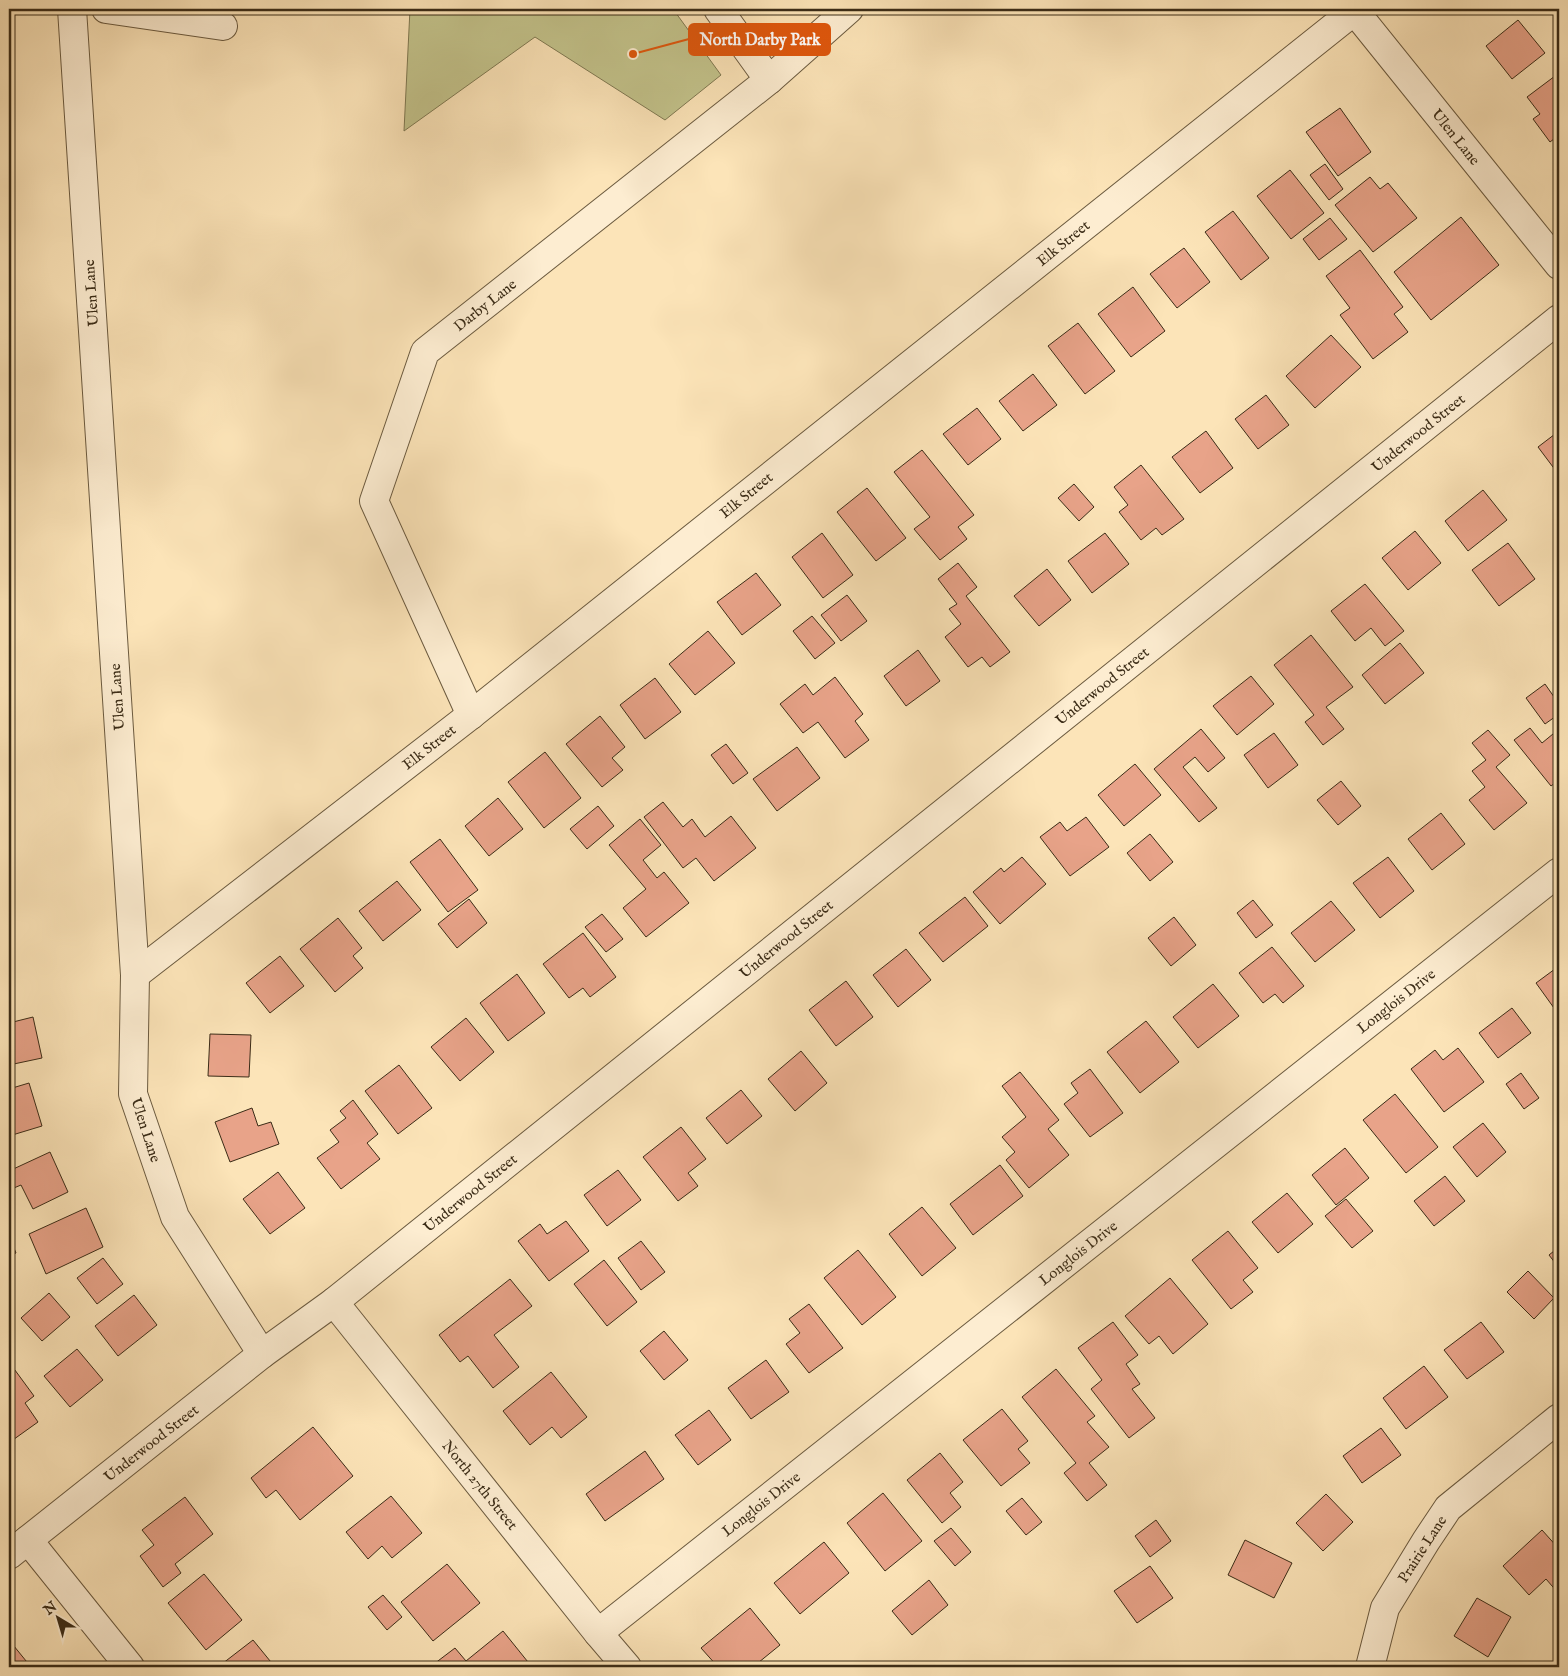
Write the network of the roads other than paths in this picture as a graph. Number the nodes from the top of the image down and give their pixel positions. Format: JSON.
{"nodes":[{"id":1,"x":72,"y":9,"type":"edge"},
{"id":2,"x":106,"y":9,"type":"edge"},
{"id":3,"x":718,"y":9,"type":"edge"},
{"id":4,"x":849,"y":9,"type":"edge"},
{"id":5,"x":1354,"y":10,"type":"edge"},
{"id":6,"x":223,"y":26,"type":"dead end"},
{"id":7,"x":769,"y":80,"type":"junction"},
{"id":8,"x":1559,"y":265,"type":"edge"},
{"id":9,"x":1559,"y":319,"type":"edge"},
{"id":10,"x":471,"y":715,"type":"junction"},
{"id":11,"x":1559,"y":872,"type":"edge"},
{"id":12,"x":135,"y":975,"type":"junction"},
{"id":13,"x":334,"y":1302,"type":"junction"},
{"id":14,"x":262,"y":1354,"type":"junction"},
{"id":15,"x":1559,"y":1418,"type":"edge"},
{"id":16,"x":18,"y":1548,"type":"edge"},
{"id":17,"x":598,"y":1633,"type":"junction"},
{"id":18,"x":130,"y":1667,"type":"edge"},
{"id":19,"x":627,"y":1667,"type":"edge"},
{"id":20,"x":1370,"y":1667,"type":"edge"}],
"edges":[{"from":1,"to":12,"type":"street","name":"Ulen Lane"},
{"from":2,"to":6,"type":"street"},
{"from":3,"to":7,"type":"street"},
{"from":4,"to":7,"type":"street","name":"Darby Lane"},
{"from":5,"to":8,"type":"street","name":"Ulen Lane"},
{"from":5,"to":10,"type":"street","name":"Elk Street"},
{"from":7,"to":10,"type":"street","name":"Darby Lane"},
{"from":9,"to":13,"type":"street","name":"Underwood Street"},
{"from":10,"to":12,"type":"street","name":"Elk Street"},
{"from":11,"to":17,"type":"street","name":"Longlois Drive"},
{"from":12,"to":14,"type":"street","name":"Ulen Lane"},
{"from":13,"to":14,"type":"street","name":"Underwood Street"},
{"from":13,"to":17,"type":"street","name":"North 27th Street"},
{"from":14,"to":16,"type":"street","name":"Underwood Street"},
{"from":15,"to":20,"type":"street","name":"Prairie Lane"},
{"from":16,"to":18,"type":"street"},
{"from":17,"to":19,"type":"street","name":"North 27th Street"}]}
